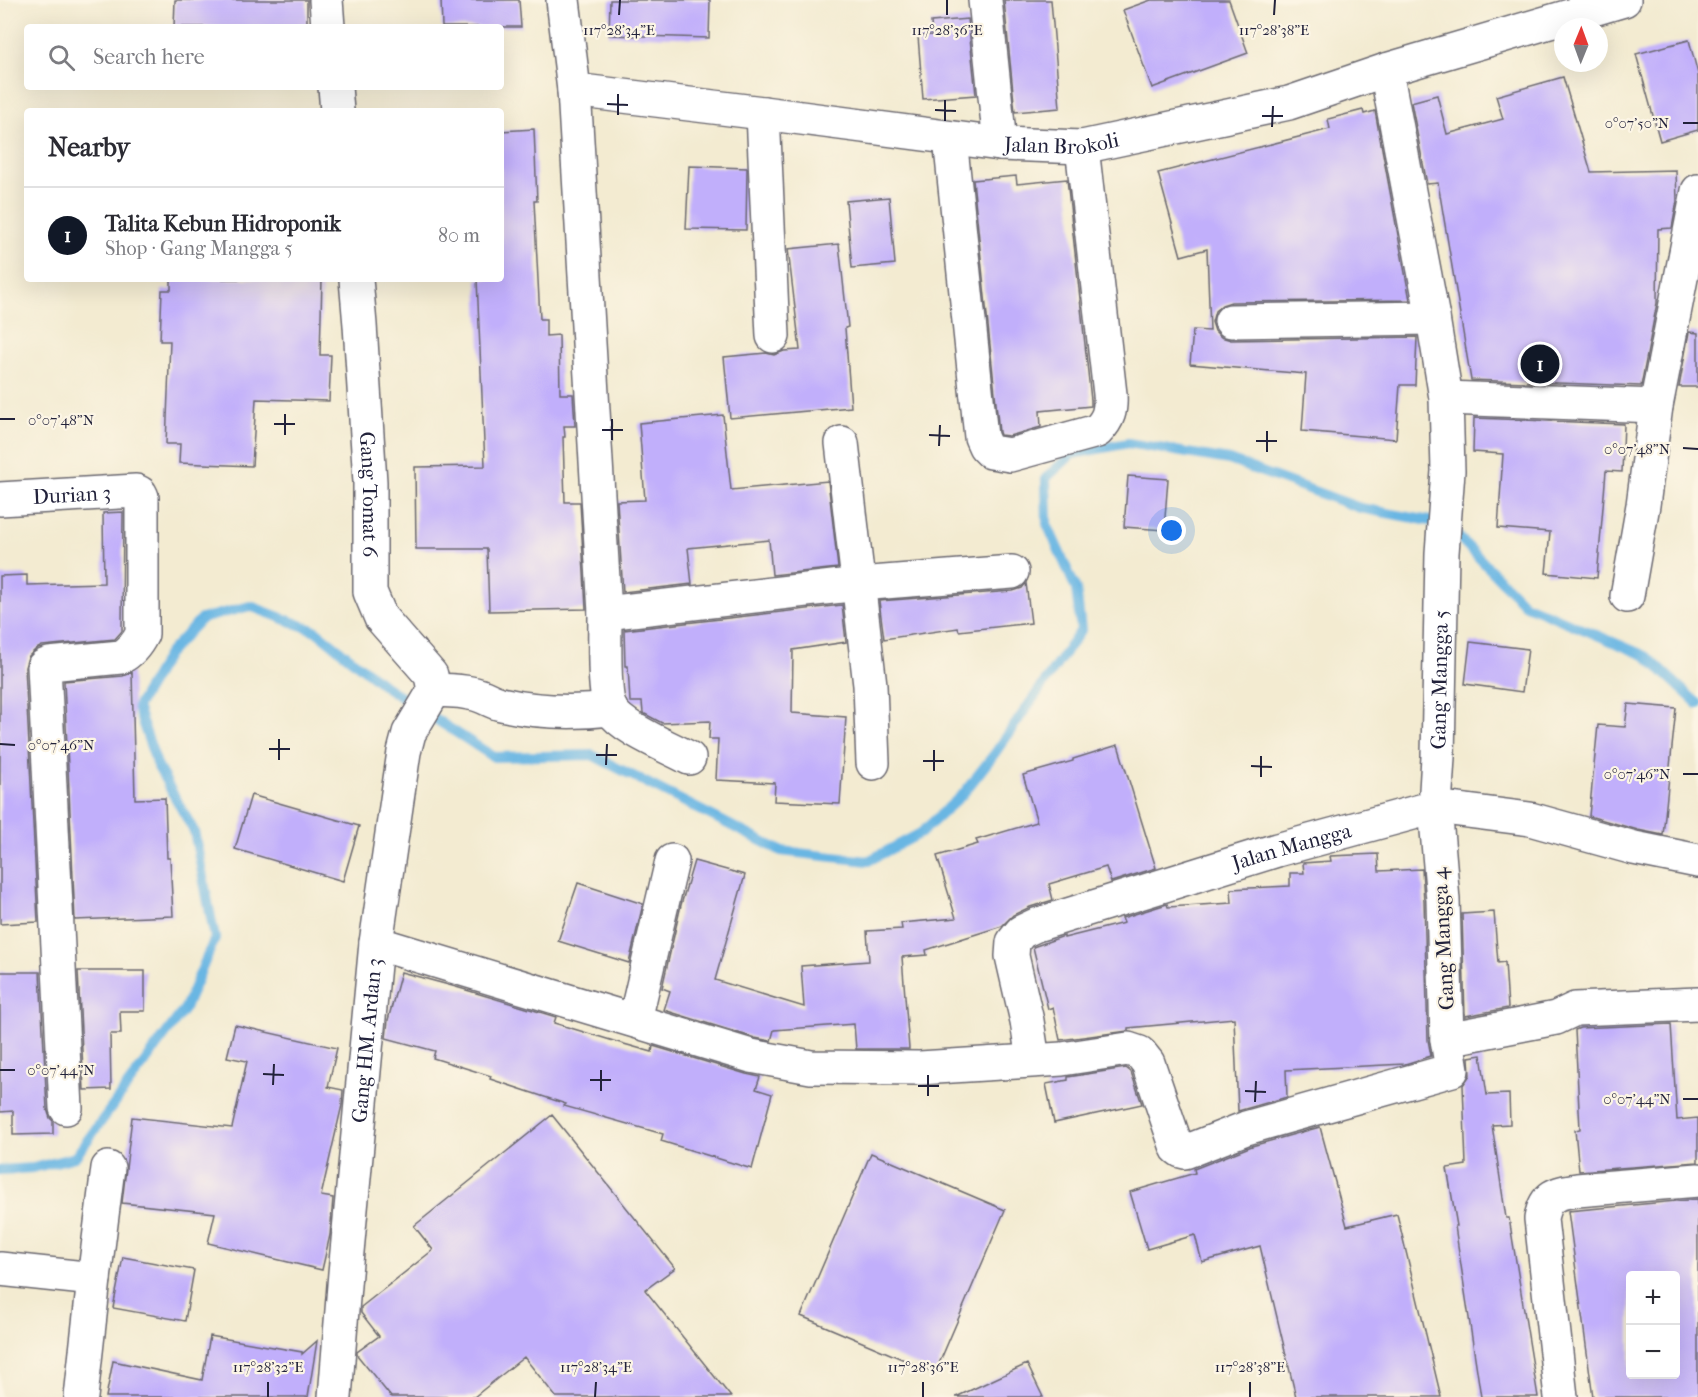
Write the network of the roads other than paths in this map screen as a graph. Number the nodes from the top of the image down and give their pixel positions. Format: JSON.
{"nodes":[{"id":1,"x":327,"y":0,"type":"edge"},
{"id":2,"x":563,"y":0,"type":"edge"},
{"id":3,"x":985,"y":0,"type":"edge"},
{"id":4,"x":1618,"y":1,"type":"edge"},
{"id":5,"x":328,"y":24,"type":"edge"},
{"id":6,"x":1386,"y":70,"type":"junction"},
{"id":7,"x":335,"y":90,"type":"edge"},
{"id":8,"x":574,"y":90,"type":"junction"},
{"id":9,"x":337,"y":108,"type":"edge"},
{"id":10,"x":763,"y":113,"type":"junction"},
{"id":11,"x":950,"y":138,"type":"junction"},
{"id":12,"x":1000,"y":144,"type":"junction"},
{"id":13,"x":1082,"y":147,"type":"junction"},
{"id":14,"x":1698,"y":191,"type":"edge"},
{"id":15,"x":356,"y":282,"type":"edge"},
{"id":16,"x":1433,"y":318,"type":"junction"},
{"id":17,"x":1231,"y":321,"type":"dead end"},
{"id":18,"x":774,"y":336,"type":"dead end"},
{"id":19,"x":1446,"y":398,"type":"junction"},
{"id":20,"x":1656,"y":406,"type":"junction"},
{"id":21,"x":842,"y":443,"type":"dead end"},
{"id":22,"x":0,"y":500,"type":"edge"},
{"id":23,"x":1012,"y":572,"type":"dead end"},
{"id":24,"x":859,"y":584,"type":"junction"},
{"id":25,"x":1627,"y":596,"type":"dead end"},
{"id":26,"x":605,"y":613,"type":"junction"},
{"id":27,"x":426,"y":703,"type":"junction"},
{"id":28,"x":611,"y":709,"type":"junction"},
{"id":29,"x":690,"y":758,"type":"dead end"},
{"id":30,"x":873,"y":763,"type":"dead end"},
{"id":31,"x":1435,"y":807,"type":"junction"},
{"id":32,"x":672,"y":861,"type":"dead end"},
{"id":33,"x":1698,"y":861,"type":"edge"},
{"id":34,"x":376,"y":943,"type":"junction"},
{"id":35,"x":1698,"y":1004,"type":"edge"},
{"id":36,"x":635,"y":1020,"type":"junction"},
{"id":37,"x":1449,"y":1054,"type":"junction"},
{"id":38,"x":1033,"y":1060,"type":"junction"},
{"id":39,"x":66,"y":1108,"type":"dead end"},
{"id":40,"x":108,"y":1168,"type":"dead end"},
{"id":41,"x":1698,"y":1180,"type":"edge"},
{"id":42,"x":0,"y":1269,"type":"edge"},
{"id":43,"x":94,"y":1279,"type":"junction"},
{"id":44,"x":81,"y":1397,"type":"edge"},
{"id":45,"x":335,"y":1397,"type":"edge"},
{"id":46,"x":1561,"y":1397,"type":"edge"}],
"edges":[{"from":1,"to":5,"type":"street"},
{"from":2,"to":8,"type":"street"},
{"from":3,"to":12,"type":"street"},
{"from":4,"to":6,"type":"street","name":"Jalan Brokoli"},
{"from":6,"to":13,"type":"street","name":"Jalan Brokoli"},
{"from":6,"to":16,"type":"street","name":"Gang Mangga 5"},
{"from":7,"to":9,"type":"street"},
{"from":8,"to":10,"type":"street","name":"Jalan Brokoli"},
{"from":8,"to":26,"type":"street"},
{"from":10,"to":11,"type":"street","name":"Jalan Brokoli"},
{"from":10,"to":18,"type":"street"},
{"from":11,"to":12,"type":"street","name":"Jalan Brokoli"},
{"from":11,"to":13,"type":"street"},
{"from":12,"to":13,"type":"street","name":"Jalan Brokoli"},
{"from":14,"to":20,"type":"street"},
{"from":15,"to":27,"type":"street","name":"Gang Tomat 6"},
{"from":16,"to":17,"type":"street"},
{"from":16,"to":19,"type":"street","name":"Gang Mangga 5"},
{"from":19,"to":20,"type":"street"},
{"from":19,"to":31,"type":"street","name":"Gang Mangga 5"},
{"from":20,"to":25,"type":"street"},
{"from":21,"to":24,"type":"street"},
{"from":22,"to":39,"type":"street","name":"Durian 3"},
{"from":23,"to":24,"type":"street"},
{"from":24,"to":26,"type":"street"},
{"from":24,"to":30,"type":"street"},
{"from":26,"to":28,"type":"street"},
{"from":27,"to":28,"type":"street"},
{"from":27,"to":34,"type":"street","name":"Gang HM. Ardan 3"},
{"from":28,"to":29,"type":"street"},
{"from":31,"to":33,"type":"street","name":"Jalan Mangga"},
{"from":31,"to":37,"type":"street","name":"Gang Mangga 4"},
{"from":31,"to":38,"type":"street","name":"Jalan Mangga"},
{"from":32,"to":36,"type":"street"},
{"from":34,"to":36,"type":"street"},
{"from":34,"to":45,"type":"street","name":"Gang HM. Ardan 3"},
{"from":35,"to":37,"type":"street"},
{"from":36,"to":38,"type":"street"},
{"from":37,"to":38,"type":"street"},
{"from":40,"to":43,"type":"street"},
{"from":41,"to":46,"type":"street"},
{"from":42,"to":43,"type":"street"},
{"from":43,"to":44,"type":"street"}]}
